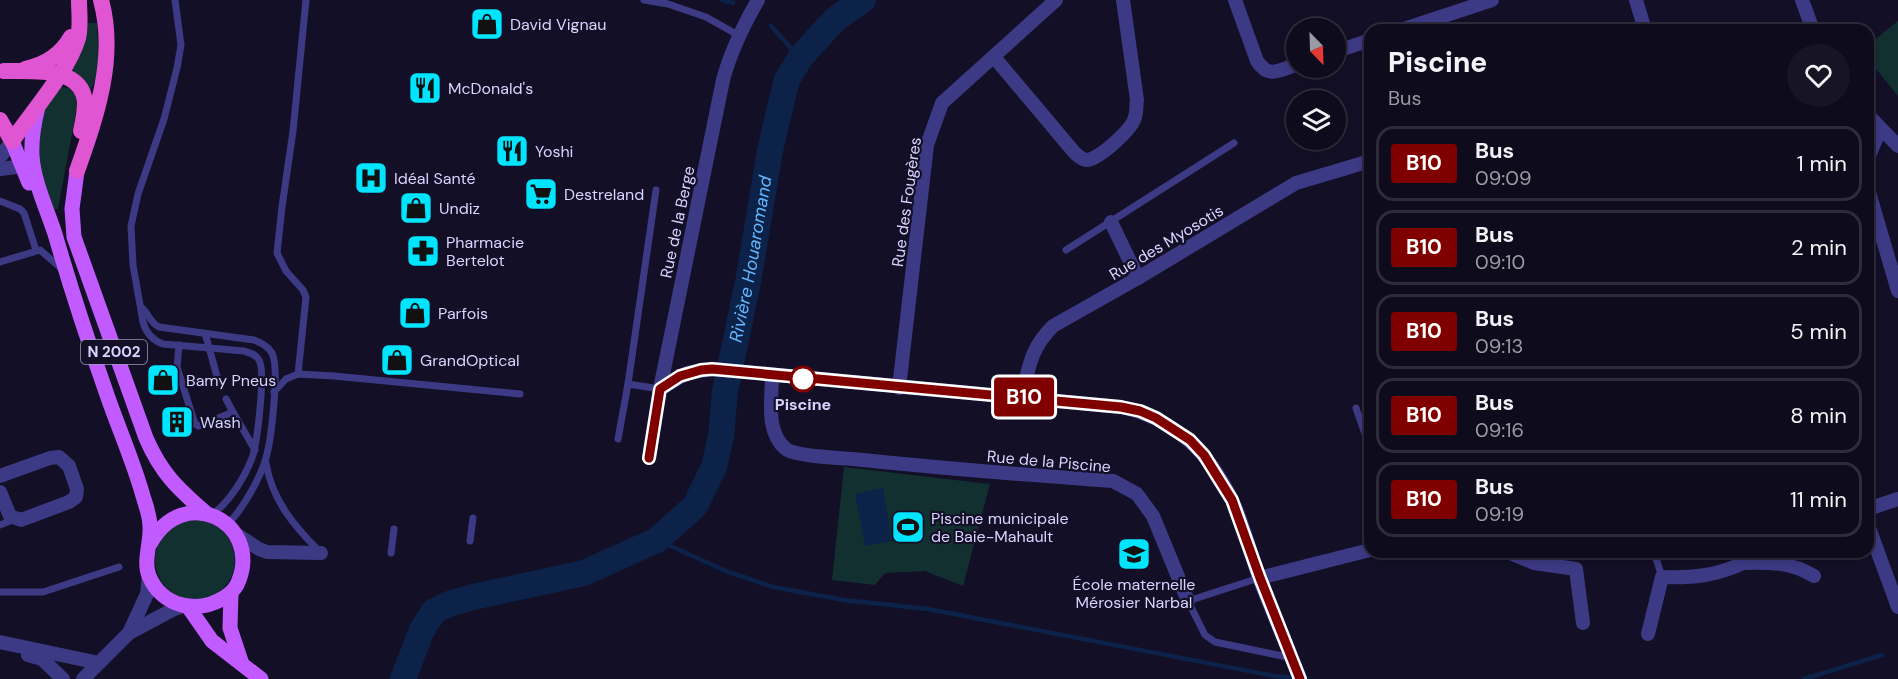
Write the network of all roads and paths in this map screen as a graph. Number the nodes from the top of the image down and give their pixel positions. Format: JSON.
{"nodes":[{"id":1,"x":101,"y":0,"type":"edge"},
{"id":2,"x":173,"y":0,"type":"edge"},
{"id":3,"x":306,"y":0,"type":"edge"},
{"id":4,"x":644,"y":0,"type":"edge"},
{"id":5,"x":758,"y":0,"type":"edge"},
{"id":6,"x":1056,"y":0,"type":"edge"},
{"id":7,"x":1123,"y":0,"type":"edge"},
{"id":8,"x":1235,"y":0,"type":"edge"},
{"id":9,"x":1492,"y":0,"type":"edge"},
{"id":10,"x":1635,"y":0,"type":"edge"},
{"id":11,"x":1802,"y":0,"type":"edge"},
{"id":12,"x":79,"y":8,"type":"edge"},
{"id":13,"x":1419,"y":24,"type":"edge"},
{"id":14,"x":1643,"y":24,"type":"edge"},
{"id":15,"x":1811,"y":24,"type":"edge"},
{"id":16,"x":738,"y":35,"type":"junction"},
{"id":17,"x":1364,"y":42,"type":"edge"},
{"id":18,"x":1346,"y":48,"type":"edge"},
{"id":19,"x":994,"y":57,"type":"junction"},
{"id":20,"x":1286,"y":67,"type":"edge"},
{"id":21,"x":2,"y":71,"type":"edge"},
{"id":22,"x":60,"y":75,"type":"junction"},
{"id":23,"x":40,"y":101,"type":"junction"},
{"id":24,"x":0,"y":120,"type":"edge"},
{"id":25,"x":1874,"y":122,"type":"edge"},
{"id":26,"x":1880,"y":130,"type":"junction"},
{"id":27,"x":12,"y":141,"type":"junction"},
{"id":28,"x":1234,"y":143,"type":"dead end"},
{"id":29,"x":1874,"y":144,"type":"edge"},
{"id":30,"x":1898,"y":146,"type":"edge"},
{"id":31,"x":0,"y":157,"type":"edge"},
{"id":32,"x":24,"y":166,"type":"junction"},
{"id":33,"x":1364,"y":166,"type":"edge"},
{"id":34,"x":0,"y":169,"type":"edge"},
{"id":35,"x":77,"y":171,"type":"junction"},
{"id":36,"x":656,"y":190,"type":"dead end"},
{"id":37,"x":0,"y":201,"type":"edge"},
{"id":38,"x":1874,"y":209,"type":"edge"},
{"id":39,"x":1111,"y":222,"type":"junction"},
{"id":40,"x":36,"y":250,"type":"junction"},
{"id":41,"x":1066,"y":250,"type":"dead end"},
{"id":42,"x":0,"y":262,"type":"edge"},
{"id":43,"x":63,"y":269,"type":"junction"},
{"id":44,"x":1138,"y":278,"type":"junction"},
{"id":45,"x":1898,"y":291,"type":"edge"},
{"id":46,"x":73,"y":295,"type":"junction"},
{"id":47,"x":142,"y":308,"type":"junction"},
{"id":48,"x":205,"y":333,"type":"junction"},
{"id":49,"x":179,"y":345,"type":"junction"},
{"id":50,"x":209,"y":347,"type":"junction"},
{"id":51,"x":298,"y":374,"type":"junction"},
{"id":52,"x":772,"y":375,"type":"junction"},
{"id":53,"x":218,"y":380,"type":"dead end"},
{"id":54,"x":628,"y":384,"type":"junction"},
{"id":55,"x":899,"y":388,"type":"junction"},
{"id":56,"x":660,"y":389,"type":"junction"},
{"id":57,"x":274,"y":392,"type":"junction"},
{"id":58,"x":520,"y":394,"type":"dead end"},
{"id":59,"x":1022,"y":397,"type":"junction"},
{"id":60,"x":226,"y":399,"type":"dead end"},
{"id":61,"x":1356,"y":408,"type":"dead end"},
{"id":62,"x":233,"y":412,"type":"junction"},
{"id":63,"x":1364,"y":431,"type":"edge"},
{"id":64,"x":618,"y":439,"type":"dead end"},
{"id":65,"x":255,"y":450,"type":"junction"},
{"id":66,"x":649,"y":458,"type":"dead end"},
{"id":67,"x":265,"y":461,"type":"junction"},
{"id":68,"x":0,"y":476,"type":"edge"},
{"id":69,"x":0,"y":492,"type":"edge"},
{"id":70,"x":1898,"y":499,"type":"edge"},
{"id":71,"x":1874,"y":507,"type":"edge"},
{"id":72,"x":209,"y":514,"type":"junction"},
{"id":73,"x":473,"y":518,"type":"dead end"},
{"id":74,"x":15,"y":519,"type":"junction"},
{"id":75,"x":0,"y":525,"type":"edge"},
{"id":76,"x":394,"y":529,"type":"dead end"},
{"id":77,"x":232,"y":530,"type":"junction"},
{"id":78,"x":470,"y":541,"type":"dead end"},
{"id":79,"x":1874,"y":541,"type":"edge"},
{"id":80,"x":150,"y":544,"type":"junction"},
{"id":81,"x":1364,"y":552,"type":"edge"},
{"id":82,"x":321,"y":553,"type":"joint"},
{"id":83,"x":391,"y":553,"type":"dead end"},
{"id":84,"x":1522,"y":558,"type":"edge"},
{"id":85,"x":1656,"y":558,"type":"edge"},
{"id":86,"x":1740,"y":558,"type":"edge"},
{"id":87,"x":1748,"y":558,"type":"edge"},
{"id":88,"x":119,"y":567,"type":"dead end"},
{"id":89,"x":149,"y":575,"type":"junction"},
{"id":90,"x":1814,"y":576,"type":"dead end"},
{"id":91,"x":1260,"y":578,"type":"junction"},
{"id":92,"x":1662,"y":578,"type":"junction"},
{"id":93,"x":0,"y":592,"type":"edge"},
{"id":94,"x":231,"y":592,"type":"junction"},
{"id":95,"x":1188,"y":601,"type":"junction"},
{"id":96,"x":186,"y":607,"type":"junction"},
{"id":97,"x":1898,"y":607,"type":"edge"},
{"id":98,"x":1583,"y":623,"type":"dead end"},
{"id":99,"x":129,"y":633,"type":"junction"},
{"id":100,"x":1648,"y":634,"type":"dead end"},
{"id":101,"x":0,"y":642,"type":"edge"},
{"id":102,"x":0,"y":648,"type":"edge"},
{"id":103,"x":1294,"y":661,"type":"junction"},
{"id":104,"x":99,"y":663,"type":"junction"},
{"id":105,"x":242,"y":664,"type":"junction"},
{"id":106,"x":63,"y":679,"type":"edge"},
{"id":107,"x":83,"y":679,"type":"edge"},
{"id":108,"x":261,"y":679,"type":"edge"},
{"id":109,"x":1300,"y":679,"type":"edge"}],
"edges":[{"from":1,"to":35,"type":"highway"},
{"from":2,"to":47,"type":"lane"},
{"from":3,"to":51,"type":"lane"},
{"from":4,"to":16,"type":"lane"},
{"from":5,"to":16,"type":"street","name":"Rue de la Berge"},
{"from":6,"to":19,"type":"street","name":"Rue des Fougères"},
{"from":7,"to":19,"type":"street"},
{"from":8,"to":20,"type":"street"},
{"from":9,"to":13,"type":"street"},
{"from":10,"to":14,"type":"street"},
{"from":11,"to":15,"type":"street"},
{"from":12,"to":21,"type":"highway"},
{"from":12,"to":22,"type":"highway"},
{"from":16,"to":56,"type":"street","name":"Rue de la Berge"},
{"from":17,"to":18,"type":"street"},
{"from":19,"to":55,"type":"street","name":"Rue des Fougères"},
{"from":21,"to":22,"type":"highway"},
{"from":22,"to":23,"type":"highway"},
{"from":22,"to":35,"type":"highway"},
{"from":23,"to":27,"type":"highway"},
{"from":23,"to":46,"type":"main road"},
{"from":24,"to":27,"type":"highway"},
{"from":25,"to":26,"type":"street"},
{"from":26,"to":29,"type":"street"},
{"from":26,"to":30,"type":"street"},
{"from":27,"to":31,"type":"street"},
{"from":27,"to":32,"type":"main road","number":"N 2002"},
{"from":28,"to":39,"type":"lane"},
{"from":32,"to":34,"type":"street"},
{"from":32,"to":43,"type":"main road","number":"N 2002"},
{"from":33,"to":44,"type":"street","name":"Rue des Myosotis"},
{"from":35,"to":72,"type":"main road","number":"N 2002"},
{"from":36,"to":54,"type":"lane"},
{"from":37,"to":40,"type":"lane"},
{"from":38,"to":45,"type":"street"},
{"from":39,"to":41,"type":"lane"},
{"from":39,"to":44,"type":"street"},
{"from":40,"to":42,"type":"lane"},
{"from":40,"to":43,"type":"lane"},
{"from":43,"to":46,"type":"main road","number":"N 2002"},
{"from":44,"to":59,"type":"street","name":"Rue des Myosotis"},
{"from":46,"to":80,"type":"main road","number":"N 2002"},
{"from":47,"to":48,"type":"lane"},
{"from":47,"to":49,"type":"lane"},
{"from":48,"to":50,"type":"lane"},
{"from":48,"to":57,"type":"lane"},
{"from":49,"to":50,"type":"lane"},
{"from":49,"to":62,"type":"lane"},
{"from":50,"to":53,"type":"lane"},
{"from":50,"to":65,"type":"lane"},
{"from":51,"to":57,"type":"lane"},
{"from":51,"to":58,"type":"lane"},
{"from":52,"to":55,"type":"street"},
{"from":52,"to":56,"type":"street"},
{"from":52,"to":95,"type":"street","name":"Rue de la Piscine"},
{"from":54,"to":56,"type":"lane"},
{"from":54,"to":64,"type":"lane"},
{"from":55,"to":59,"type":"street"},
{"from":56,"to":66,"type":"street","name":"Rue de la Berge"},
{"from":57,"to":67,"type":"lane"},
{"from":59,"to":91,"type":"street"},
{"from":60,"to":62,"type":"lane"},
{"from":61,"to":63,"type":"lane"},
{"from":62,"to":65,"type":"lane"},
{"from":65,"to":72,"type":"lane"},
{"from":67,"to":77,"type":"lane"},
{"from":67,"to":82,"type":"lane"},
{"from":68,"to":74,"type":"street"},
{"from":69,"to":74,"type":"street"},
{"from":70,"to":71,"type":"street"},
{"from":72,"to":77,"type":"main road"},
{"from":72,"to":80,"type":"main road"},
{"from":73,"to":78,"type":"lane"},
{"from":74,"to":75,"type":"lane"},
{"from":76,"to":83,"type":"lane"},
{"from":77,"to":82,"type":"street"},
{"from":77,"to":94,"type":"main road"},
{"from":79,"to":97,"type":"street"},
{"from":80,"to":89,"type":"main road"},
{"from":81,"to":91,"type":"street"},
{"from":84,"to":98,"type":"street"},
{"from":85,"to":92,"type":"lane"},
{"from":86,"to":92,"type":"street"},
{"from":87,"to":90,"type":"street"},
{"from":88,"to":93,"type":"lane"},
{"from":89,"to":96,"type":"main road"},
{"from":89,"to":99,"type":"street"},
{"from":91,"to":95,"type":"lane"},
{"from":91,"to":103,"type":"street"},
{"from":92,"to":100,"type":"street"},
{"from":94,"to":96,"type":"main road"},
{"from":94,"to":105,"type":"main road"},
{"from":95,"to":103,"type":"lane","name":"Rue de la Piscine"},
{"from":96,"to":99,"type":"street"},
{"from":96,"to":105,"type":"main road"},
{"from":99,"to":104,"type":"street"},
{"from":101,"to":104,"type":"street"},
{"from":102,"to":106,"type":"street"},
{"from":103,"to":109,"type":"street"},
{"from":104,"to":107,"type":"street"},
{"from":105,"to":108,"type":"main road"}]}
